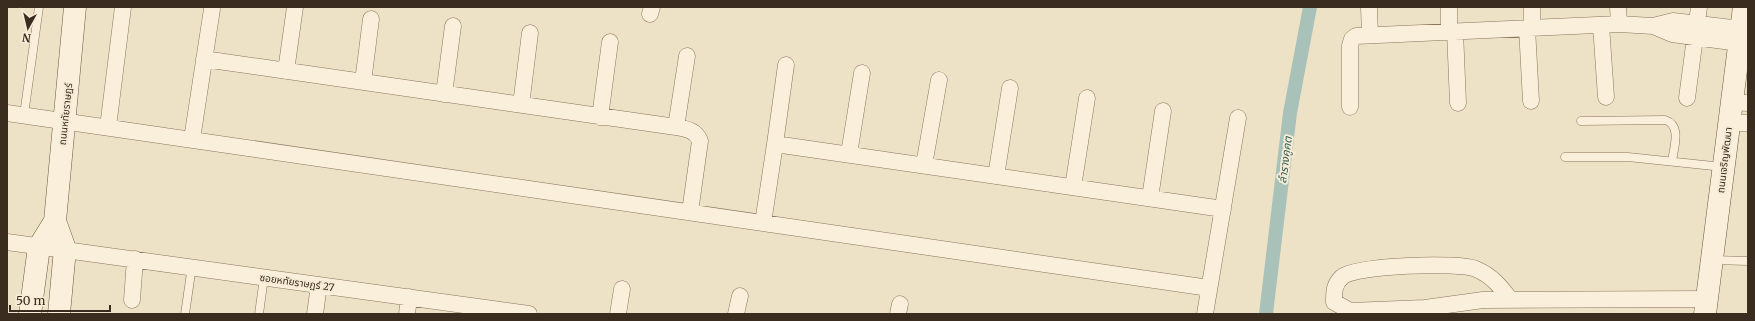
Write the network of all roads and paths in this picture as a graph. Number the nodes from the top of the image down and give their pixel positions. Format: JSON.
{"nodes":[{"id":1,"x":39,"y":7,"type":"edge"},
{"id":2,"x":76,"y":7,"type":"edge"},
{"id":3,"x":123,"y":7,"type":"edge"},
{"id":4,"x":295,"y":7,"type":"edge"},
{"id":5,"x":1369,"y":7,"type":"edge"},
{"id":6,"x":1449,"y":7,"type":"edge"},
{"id":7,"x":1532,"y":7,"type":"edge"},
{"id":8,"x":1618,"y":7,"type":"edge"},
{"id":9,"x":1700,"y":7,"type":"edge"},
{"id":10,"x":1744,"y":7,"type":"edge"},
{"id":11,"x":212,"y":9,"type":"dead end"},
{"id":12,"x":372,"y":19,"type":"dead end"},
{"id":13,"x":1619,"y":24,"type":"junction"},
{"id":14,"x":1601,"y":25,"type":"junction"},
{"id":15,"x":452,"y":26,"type":"dead end"},
{"id":16,"x":1529,"y":28,"type":"junction"},
{"id":17,"x":1696,"y":31,"type":"junction"},
{"id":18,"x":1452,"y":32,"type":"junction"},
{"id":19,"x":530,"y":33,"type":"dead end"},
{"id":20,"x":1370,"y":35,"type":"junction"},
{"id":21,"x":1740,"y":36,"type":"junction"},
{"id":22,"x":610,"y":42,"type":"dead end"},
{"id":23,"x":687,"y":56,"type":"dead end"},
{"id":24,"x":204,"y":59,"type":"junction"},
{"id":25,"x":786,"y":65,"type":"dead end"},
{"id":26,"x":286,"y":71,"type":"junction"},
{"id":27,"x":862,"y":72,"type":"dead end"},
{"id":28,"x":939,"y":80,"type":"dead end"},
{"id":29,"x":364,"y":82,"type":"junction"},
{"id":30,"x":1010,"y":88,"type":"dead end"},
{"id":31,"x":444,"y":94,"type":"junction"},
{"id":32,"x":1606,"y":97,"type":"dead end"},
{"id":33,"x":1087,"y":98,"type":"dead end"},
{"id":34,"x":1687,"y":98,"type":"dead end"},
{"id":35,"x":1531,"y":101,"type":"dead end"},
{"id":36,"x":1458,"y":103,"type":"dead end"},
{"id":37,"x":1738,"y":103,"type":"edge"},
{"id":38,"x":521,"y":105,"type":"junction"},
{"id":39,"x":1350,"y":107,"type":"dead end"},
{"id":40,"x":1163,"y":111,"type":"dead end"},
{"id":41,"x":7,"y":113,"type":"edge"},
{"id":42,"x":24,"y":115,"type":"junction"},
{"id":43,"x":600,"y":117,"type":"junction"},
{"id":44,"x":1238,"y":118,"type":"dead end"},
{"id":45,"x":64,"y":120,"type":"junction"},
{"id":46,"x":1581,"y":121,"type":"dead end"},
{"id":47,"x":108,"y":127,"type":"junction"},
{"id":48,"x":676,"y":127,"type":"junction"},
{"id":49,"x":192,"y":139,"type":"junction"},
{"id":50,"x":775,"y":144,"type":"junction"},
{"id":51,"x":849,"y":154,"type":"junction"},
{"id":52,"x":1565,"y":158,"type":"dead end"},
{"id":53,"x":1672,"y":161,"type":"junction"},
{"id":54,"x":924,"y":166,"type":"junction"},
{"id":55,"x":1724,"y":167,"type":"junction"},
{"id":56,"x":996,"y":176,"type":"junction"},
{"id":57,"x":1072,"y":187,"type":"junction"},
{"id":58,"x":1150,"y":198,"type":"junction"},
{"id":59,"x":1223,"y":209,"type":"junction"},
{"id":60,"x":690,"y":212,"type":"junction"},
{"id":61,"x":55,"y":221,"type":"junction"},
{"id":62,"x":763,"y":223,"type":"junction"},
{"id":63,"x":7,"y":242,"type":"edge"},
{"id":64,"x":39,"y":247,"type":"junction"},
{"id":65,"x":65,"y":249,"type":"junction"},
{"id":66,"x":135,"y":259,"type":"junction"},
{"id":67,"x":1711,"y":260,"type":"junction"},
{"id":68,"x":1748,"y":261,"type":"edge"},
{"id":69,"x":192,"y":266,"type":"junction"},
{"id":70,"x":264,"y":277,"type":"junction"},
{"id":71,"x":319,"y":285,"type":"junction"},
{"id":72,"x":1209,"y":288,"type":"junction"},
{"id":73,"x":622,"y":290,"type":"dead end"},
{"id":74,"x":740,"y":296,"type":"dead end"},
{"id":75,"x":409,"y":297,"type":"junction"},
{"id":76,"x":1510,"y":299,"type":"junction"},
{"id":77,"x":132,"y":300,"type":"dead end"},
{"id":78,"x":1705,"y":306,"type":"edge"},
{"id":79,"x":30,"y":314,"type":"edge"},
{"id":80,"x":59,"y":314,"type":"edge"},
{"id":81,"x":185,"y":314,"type":"edge"},
{"id":82,"x":259,"y":314,"type":"edge"},
{"id":83,"x":315,"y":314,"type":"edge"},
{"id":84,"x":407,"y":314,"type":"edge"},
{"id":85,"x":529,"y":314,"type":"edge"},
{"id":86,"x":618,"y":314,"type":"edge"},
{"id":87,"x":736,"y":314,"type":"edge"},
{"id":88,"x":1205,"y":314,"type":"edge"}],
"edges":[{"from":1,"to":42,"type":"lane"},
{"from":2,"to":45,"type":"main road","name":"ถนนหทัยราษฎร์"},
{"from":3,"to":47,"type":"street"},
{"from":4,"to":26,"type":"street"},
{"from":5,"to":20,"type":"street"},
{"from":6,"to":18,"type":"street"},
{"from":7,"to":16,"type":"street"},
{"from":8,"to":13,"type":"street"},
{"from":9,"to":17,"type":"street"},
{"from":10,"to":21,"type":"main road","name":"ถนนเจริญพัฒนา"},
{"from":11,"to":24,"type":"street"},
{"from":12,"to":29,"type":"street"},
{"from":13,"to":14,"type":"street"},
{"from":13,"to":17,"type":"street"},
{"from":14,"to":16,"type":"street"},
{"from":14,"to":32,"type":"street"},
{"from":15,"to":31,"type":"street"},
{"from":16,"to":18,"type":"street"},
{"from":16,"to":35,"type":"street"},
{"from":17,"to":21,"type":"street"},
{"from":17,"to":34,"type":"street"},
{"from":18,"to":20,"type":"street"},
{"from":18,"to":36,"type":"street"},
{"from":19,"to":38,"type":"street"},
{"from":20,"to":39,"type":"street"},
{"from":21,"to":37,"type":"main road","name":"ถนนเจริญพัฒนา"},
{"from":22,"to":43,"type":"street"},
{"from":23,"to":48,"type":"street"},
{"from":24,"to":26,"type":"street"},
{"from":24,"to":49,"type":"street"},
{"from":25,"to":50,"type":"street"},
{"from":26,"to":29,"type":"street"},
{"from":27,"to":51,"type":"street"},
{"from":28,"to":54,"type":"street"},
{"from":29,"to":31,"type":"street"},
{"from":30,"to":56,"type":"street"},
{"from":31,"to":38,"type":"street"},
{"from":33,"to":57,"type":"street"},
{"from":37,"to":55,"type":"main road","name":"ถนนเจริญพัฒนา"},
{"from":38,"to":43,"type":"street"},
{"from":40,"to":58,"type":"street"},
{"from":41,"to":42,"type":"street"},
{"from":42,"to":45,"type":"street"},
{"from":43,"to":48,"type":"street"},
{"from":44,"to":59,"type":"street"},
{"from":45,"to":47,"type":"street"},
{"from":45,"to":61,"type":"main road","name":"ถนนหทัยราษฎร์"},
{"from":46,"to":53,"type":"lane"},
{"from":47,"to":49,"type":"street"},
{"from":48,"to":60,"type":"street"},
{"from":49,"to":60,"type":"street"},
{"from":50,"to":51,"type":"street"},
{"from":50,"to":62,"type":"street"},
{"from":51,"to":54,"type":"street"},
{"from":52,"to":53,"type":"lane"},
{"from":53,"to":55,"type":"lane"},
{"from":54,"to":56,"type":"street"},
{"from":55,"to":67,"type":"main road","name":"ถนนเจริญพัฒนา"},
{"from":56,"to":57,"type":"street"},
{"from":57,"to":58,"type":"street"},
{"from":58,"to":59,"type":"street"},
{"from":59,"to":72,"type":"street"},
{"from":60,"to":62,"type":"street"},
{"from":61,"to":64,"type":"main road","name":"ถนนหทัยราษฎร์"},
{"from":61,"to":65,"type":"main road","name":"ถนนหทัยราษฎร์"},
{"from":62,"to":72,"type":"street"},
{"from":63,"to":64,"type":"street","name":"ซอยหทัยราษฎร์ 27"},
{"from":64,"to":65,"type":"street","name":"ซอยหทัยราษฎร์ 27"},
{"from":64,"to":79,"type":"main road","name":"ถนนหทัยราษฎร์"},
{"from":65,"to":66,"type":"street","name":"ซอยหทัยราษฎร์ 27"},
{"from":65,"to":80,"type":"main road","name":"ถนนหทัยราษฎร์"},
{"from":66,"to":69,"type":"street","name":"ซอยหทัยราษฎร์ 27"},
{"from":66,"to":77,"type":"street"},
{"from":67,"to":68,"type":"lane"},
{"from":67,"to":78,"type":"main road","name":"ถนนเจริญพัฒนา"},
{"from":69,"to":70,"type":"street","name":"ซอยหทัยราษฎร์ 27"},
{"from":69,"to":81,"type":"lane"},
{"from":70,"to":71,"type":"street","name":"ซอยหทัยราษฎร์ 27"},
{"from":70,"to":82,"type":"lane"},
{"from":71,"to":75,"type":"street","name":"ซอยหทัยราษฎร์ 27"},
{"from":71,"to":83,"type":"street"},
{"from":72,"to":88,"type":"street"},
{"from":73,"to":86,"type":"street"},
{"from":74,"to":87,"type":"street"},
{"from":75,"to":84,"type":"street"},
{"from":75,"to":85,"type":"street","name":"ซอยหทัยราษฎร์ 27"},
{"from":76,"to":76,"type":"street"},
{"from":76,"to":78,"type":"street"}]}
